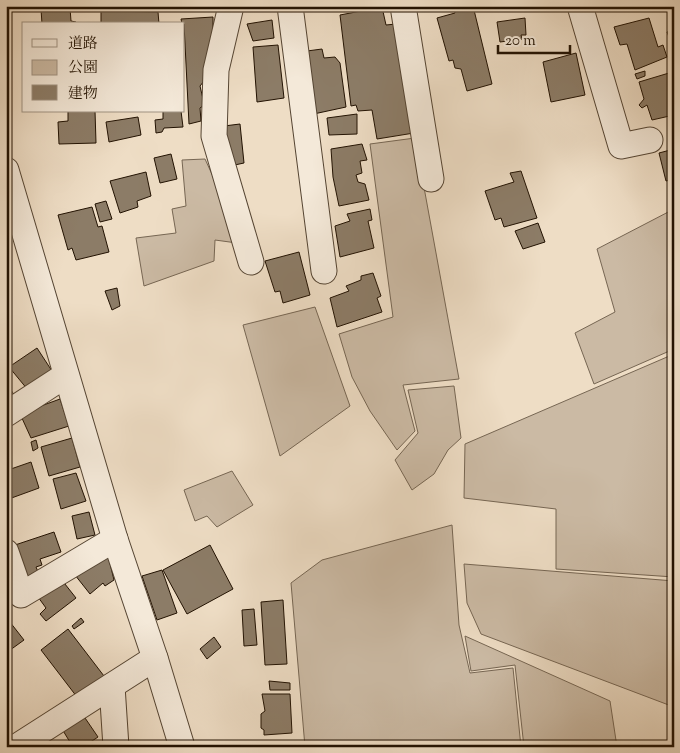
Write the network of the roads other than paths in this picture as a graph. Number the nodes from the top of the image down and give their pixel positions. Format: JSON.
{"nodes":[{"id":1,"x":231,"y":6,"type":"edge"},
{"id":2,"x":290,"y":6,"type":"edge"},
{"id":3,"x":403,"y":6,"type":"edge"},
{"id":4,"x":580,"y":6,"type":"edge"},
{"id":5,"x":650,"y":140,"type":"dead end"},
{"id":6,"x":6,"y":170,"type":"edge"},
{"id":7,"x":432,"y":179,"type":"dead end"},
{"id":8,"x":251,"y":262,"type":"dead end"},
{"id":9,"x":324,"y":271,"type":"dead end"},
{"id":10,"x":66,"y":375,"type":"junction"},
{"id":11,"x":6,"y":414,"type":"edge"},
{"id":12,"x":115,"y":539,"type":"junction"},
{"id":13,"x":6,"y":552,"type":"edge"},
{"id":14,"x":155,"y":658,"type":"junction"},
{"id":15,"x":112,"y":686,"type":"junction"},
{"id":16,"x":16,"y":747,"type":"edge"},
{"id":17,"x":116,"y":747,"type":"edge"},
{"id":18,"x":182,"y":747,"type":"edge"}],
"edges":[{"from":1,"to":8,"type":"street"},
{"from":2,"to":9,"type":"street"},
{"from":3,"to":7,"type":"street"},
{"from":4,"to":5,"type":"street"},
{"from":6,"to":10,"type":"street"},
{"from":10,"to":11,"type":"street"},
{"from":10,"to":12,"type":"street"},
{"from":12,"to":13,"type":"street"},
{"from":12,"to":14,"type":"street"},
{"from":14,"to":15,"type":"street"},
{"from":14,"to":18,"type":"street"},
{"from":15,"to":16,"type":"street"},
{"from":15,"to":17,"type":"street"}]}
